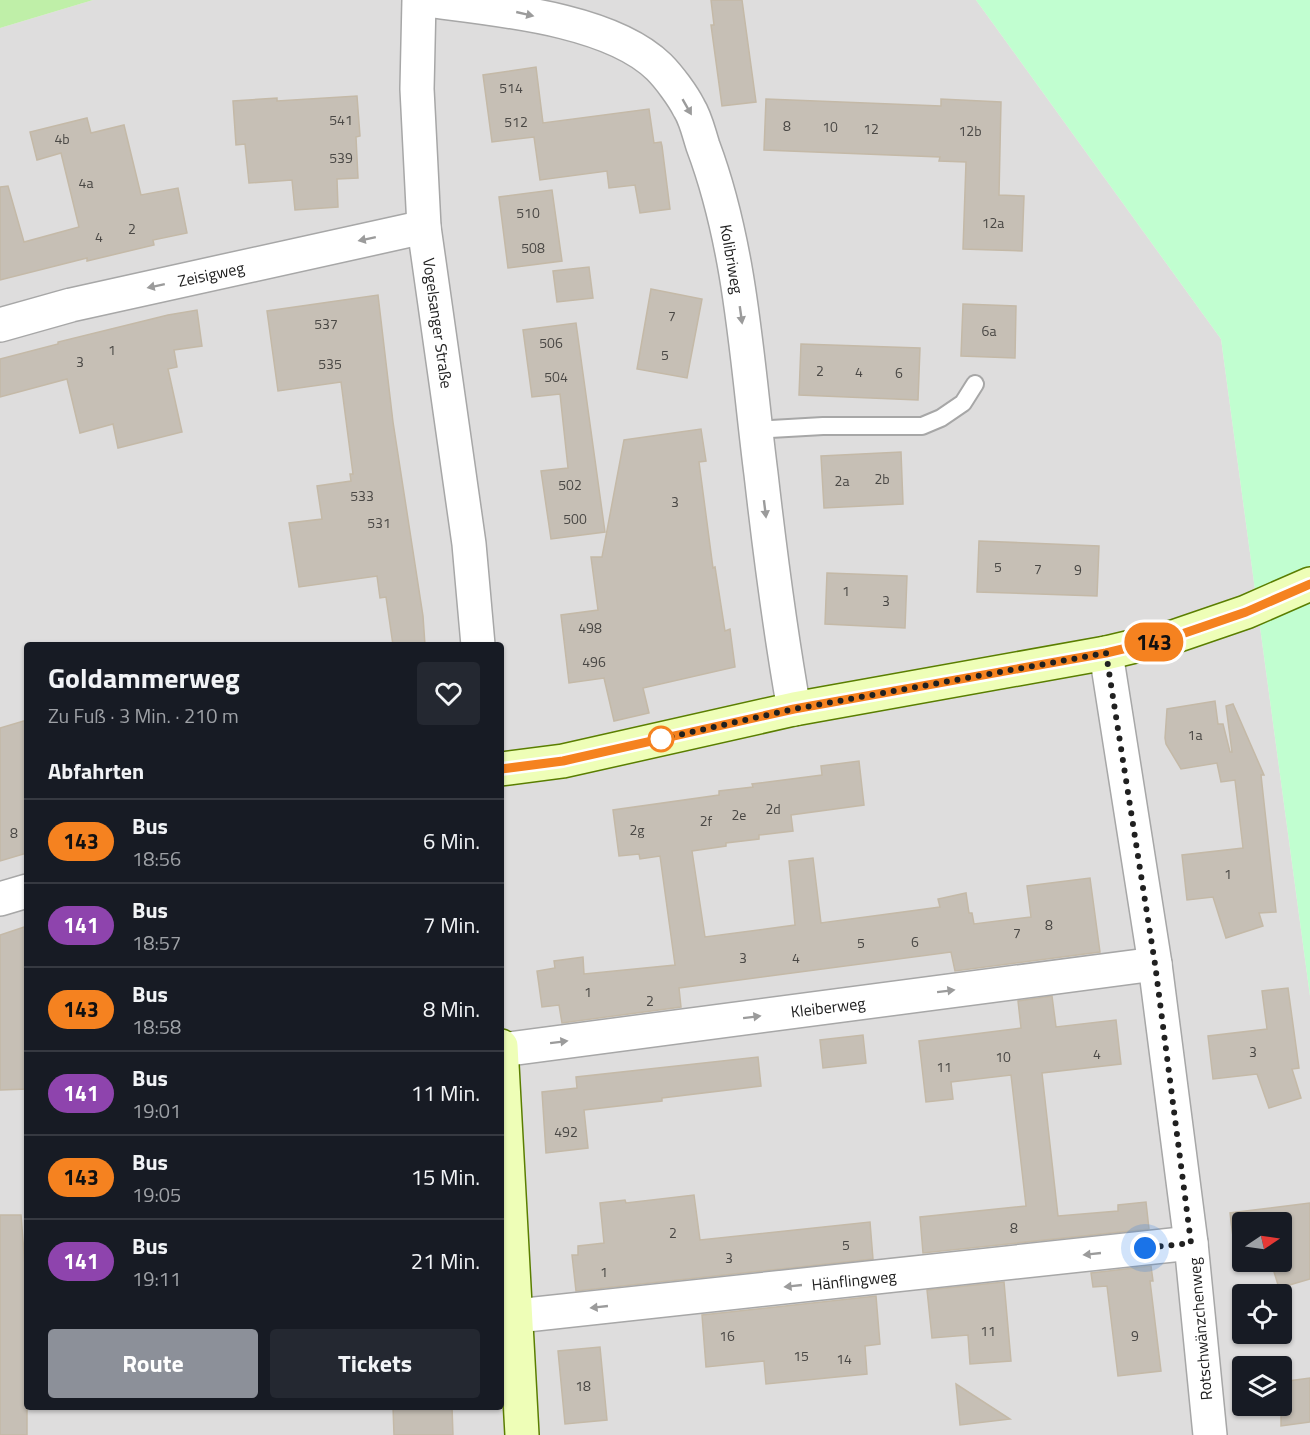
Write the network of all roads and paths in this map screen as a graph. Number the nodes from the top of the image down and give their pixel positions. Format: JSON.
{"nodes":[{"id":1,"x":419,"y":0,"type":"edge"},
{"id":2,"x":426,"y":0,"type":"edge"},
{"id":3,"x":424,"y":227,"type":"junction"},
{"id":4,"x":0,"y":325,"type":"edge"},
{"id":5,"x":975,"y":384,"type":"dead end"},
{"id":6,"x":755,"y":430,"type":"junction"},
{"id":7,"x":1310,"y":584,"type":"edge"},
{"id":8,"x":478,"y":642,"type":"edge"},
{"id":9,"x":1106,"y":653,"type":"junction"},
{"id":10,"x":794,"y":709,"type":"junction"},
{"id":11,"x":504,"y":769,"type":"edge"},
{"id":12,"x":24,"y":892,"type":"edge"},
{"id":13,"x":0,"y":899,"type":"edge"},
{"id":14,"x":1155,"y":964,"type":"junction"},
{"id":15,"x":504,"y":1048,"type":"edge"},
{"id":16,"x":504,"y":1098,"type":"edge"},
{"id":17,"x":1191,"y":1243,"type":"junction"},
{"id":18,"x":517,"y":1316,"type":"junction"},
{"id":19,"x":522,"y":1435,"type":"edge"},
{"id":20,"x":1210,"y":1435,"type":"edge"}],
"edges":[{"from":1,"to":3,"type":"street","name":"Vogelsanger Straße"},
{"from":2,"to":6,"type":"street","name":"Kolibriweg","one_way":true},
{"from":3,"to":4,"type":"street","name":"Zeisigweg","one_way":true},
{"from":3,"to":8,"type":"street","name":"Vogelsanger Straße"},
{"from":5,"to":6,"type":"lane"},
{"from":6,"to":10,"type":"street","name":"Kolibriweg","one_way":true},
{"from":7,"to":9,"type":"street"},
{"from":9,"to":10,"type":"street"},
{"from":9,"to":14,"type":"street","name":"Rotschwänzchenweg"},
{"from":10,"to":11,"type":"street"},
{"from":12,"to":13,"type":"street"},
{"from":15,"to":14,"type":"street","name":"Kleiberweg","one_way":true},
{"from":14,"to":17,"type":"street","name":"Rotschwänzchenweg"},
{"from":16,"to":18,"type":"street"},
{"from":17,"to":18,"type":"street","name":"Hänflingweg","one_way":true},
{"from":17,"to":20,"type":"street","name":"Rotschwänzchenweg"},
{"from":18,"to":19,"type":"street"}]}
